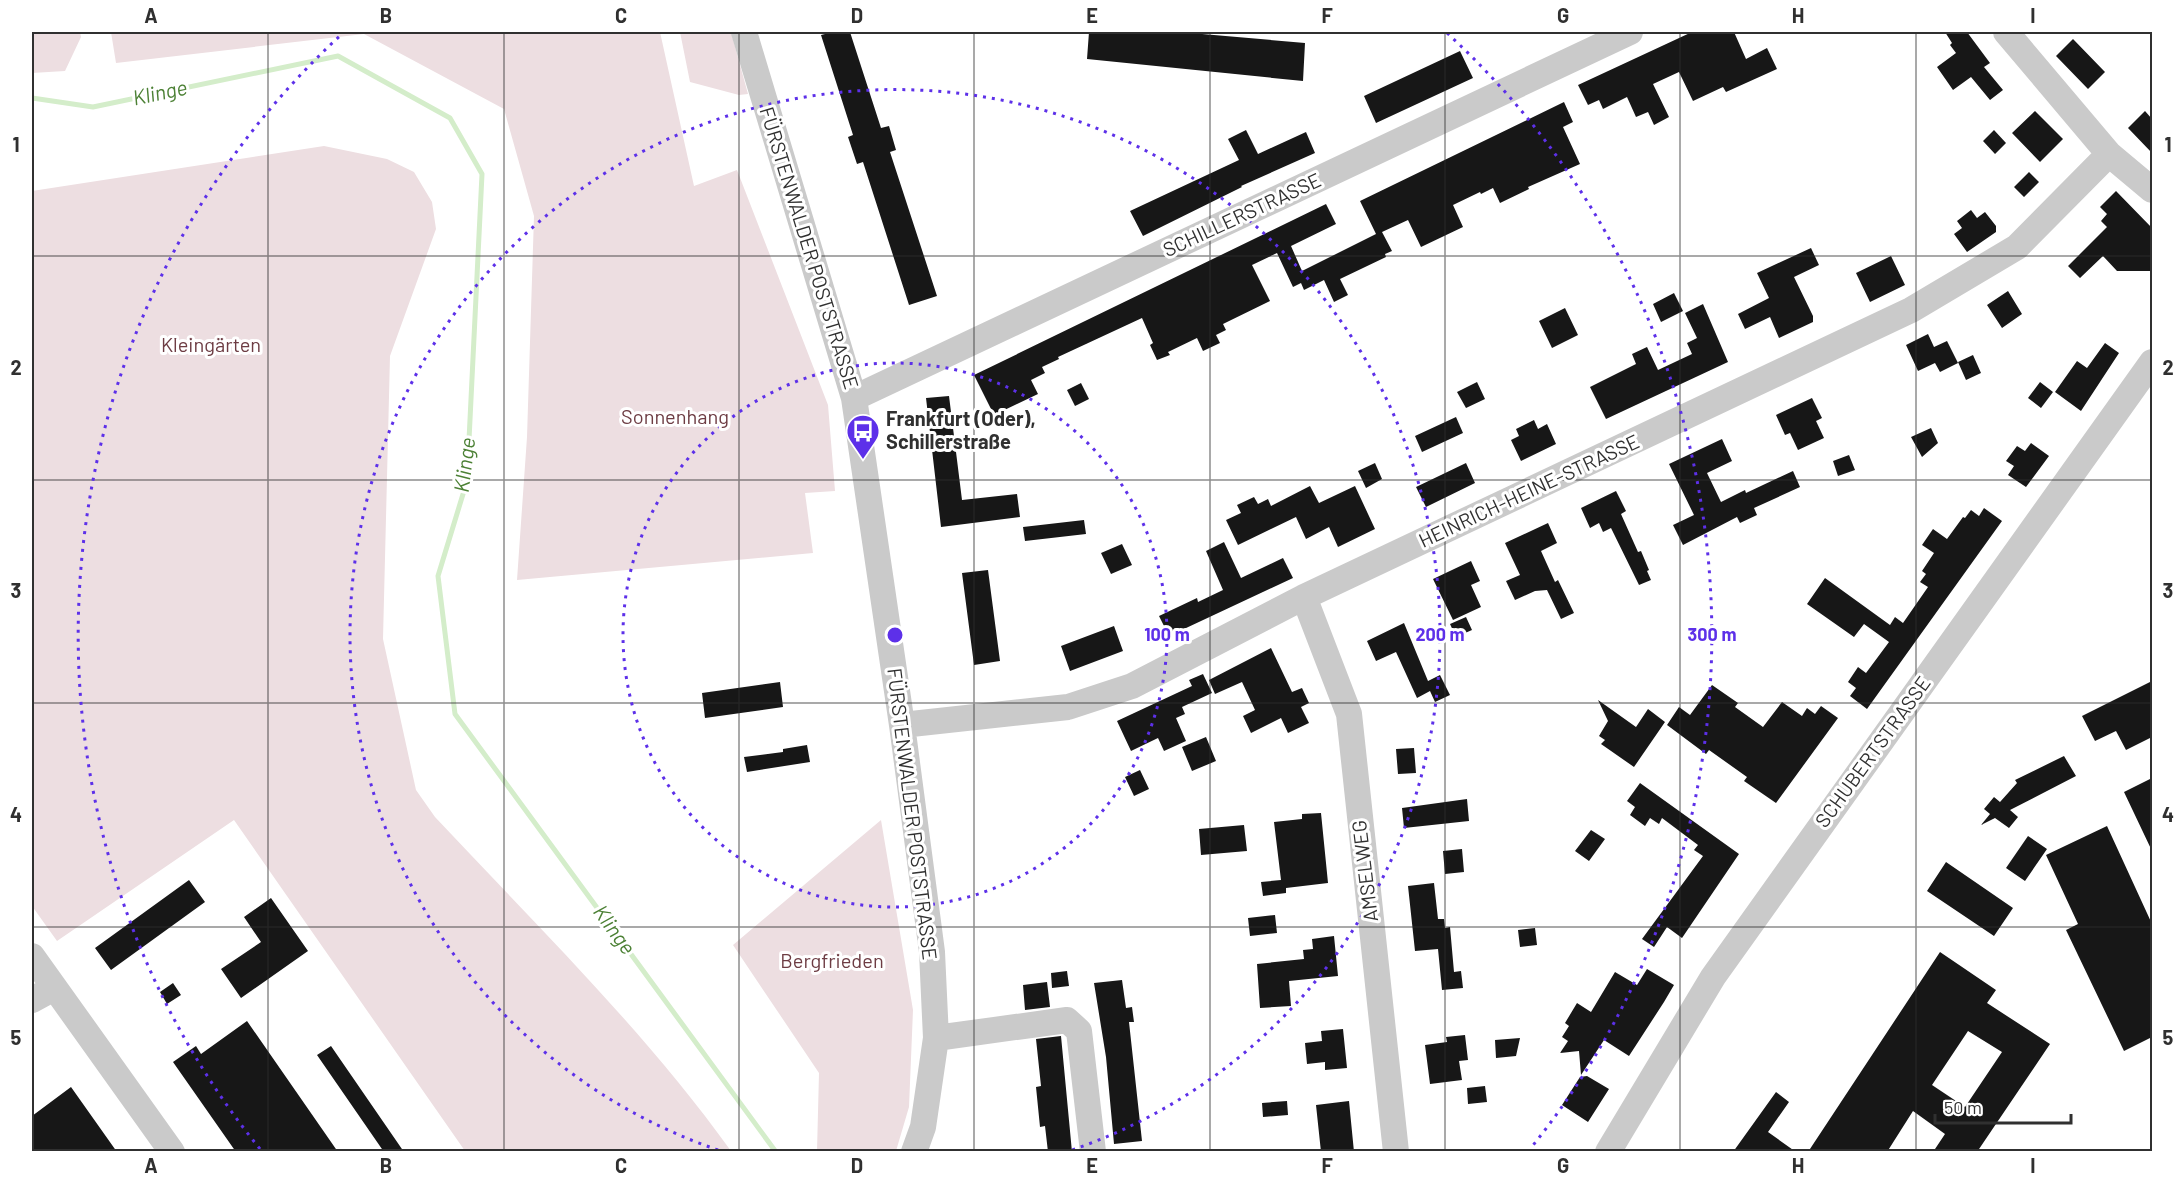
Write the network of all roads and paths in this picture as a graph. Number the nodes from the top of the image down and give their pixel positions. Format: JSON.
{"nodes":[{"id":1,"x":744,"y":32,"type":"edge"},
{"id":2,"x":1630,"y":32,"type":"edge"},
{"id":3,"x":2006,"y":32,"type":"edge"},
{"id":4,"x":2109,"y":154,"type":"junction"},
{"id":5,"x":2152,"y":190,"type":"edge"},
{"id":6,"x":2152,"y":362,"type":"edge"},
{"id":7,"x":854,"y":398,"type":"junction"},
{"id":8,"x":1304,"y":597,"type":"junction"},
{"id":9,"x":902,"y":724,"type":"junction"},
{"id":10,"x":32,"y":957,"type":"edge"},
{"id":11,"x":54,"y":988,"type":"junction"},
{"id":12,"x":32,"y":1000,"type":"edge"},
{"id":13,"x":936,"y":1038,"type":"junction"},
{"id":14,"x":172,"y":1152,"type":"edge"},
{"id":15,"x":914,"y":1152,"type":"edge"},
{"id":16,"x":1093,"y":1152,"type":"edge"},
{"id":17,"x":1396,"y":1152,"type":"edge"},
{"id":18,"x":1608,"y":1152,"type":"edge"}],
"edges":[{"from":1,"to":7,"type":"street","name":"FÜRSTENWALDER POSTSTRASSE"},
{"from":2,"to":7,"type":"street","name":"SCHILLERSTRASSE"},
{"from":3,"to":4,"type":"street"},
{"from":4,"to":5,"type":"street"},
{"from":4,"to":8,"type":"street","name":"HEINRICH-HEINE-STRASSE"},
{"from":6,"to":18,"type":"street","name":"SCHUBERTSTRASSE"},
{"from":7,"to":9,"type":"street","name":"FÜRSTENWALDER POSTSTRASSE"},
{"from":8,"to":9,"type":"street","name":"HEINRICH-HEINE-STRASSE"},
{"from":8,"to":17,"type":"street","name":"AMSELWEG"},
{"from":9,"to":13,"type":"street","name":"FÜRSTENWALDER POSTSTRASSE"},
{"from":10,"to":11,"type":"street"},
{"from":11,"to":12,"type":"street"},
{"from":11,"to":14,"type":"street"},
{"from":13,"to":15,"type":"street","name":"FÜRSTENWALDER POSTSTRASSE"},
{"from":13,"to":16,"type":"street"}]}
